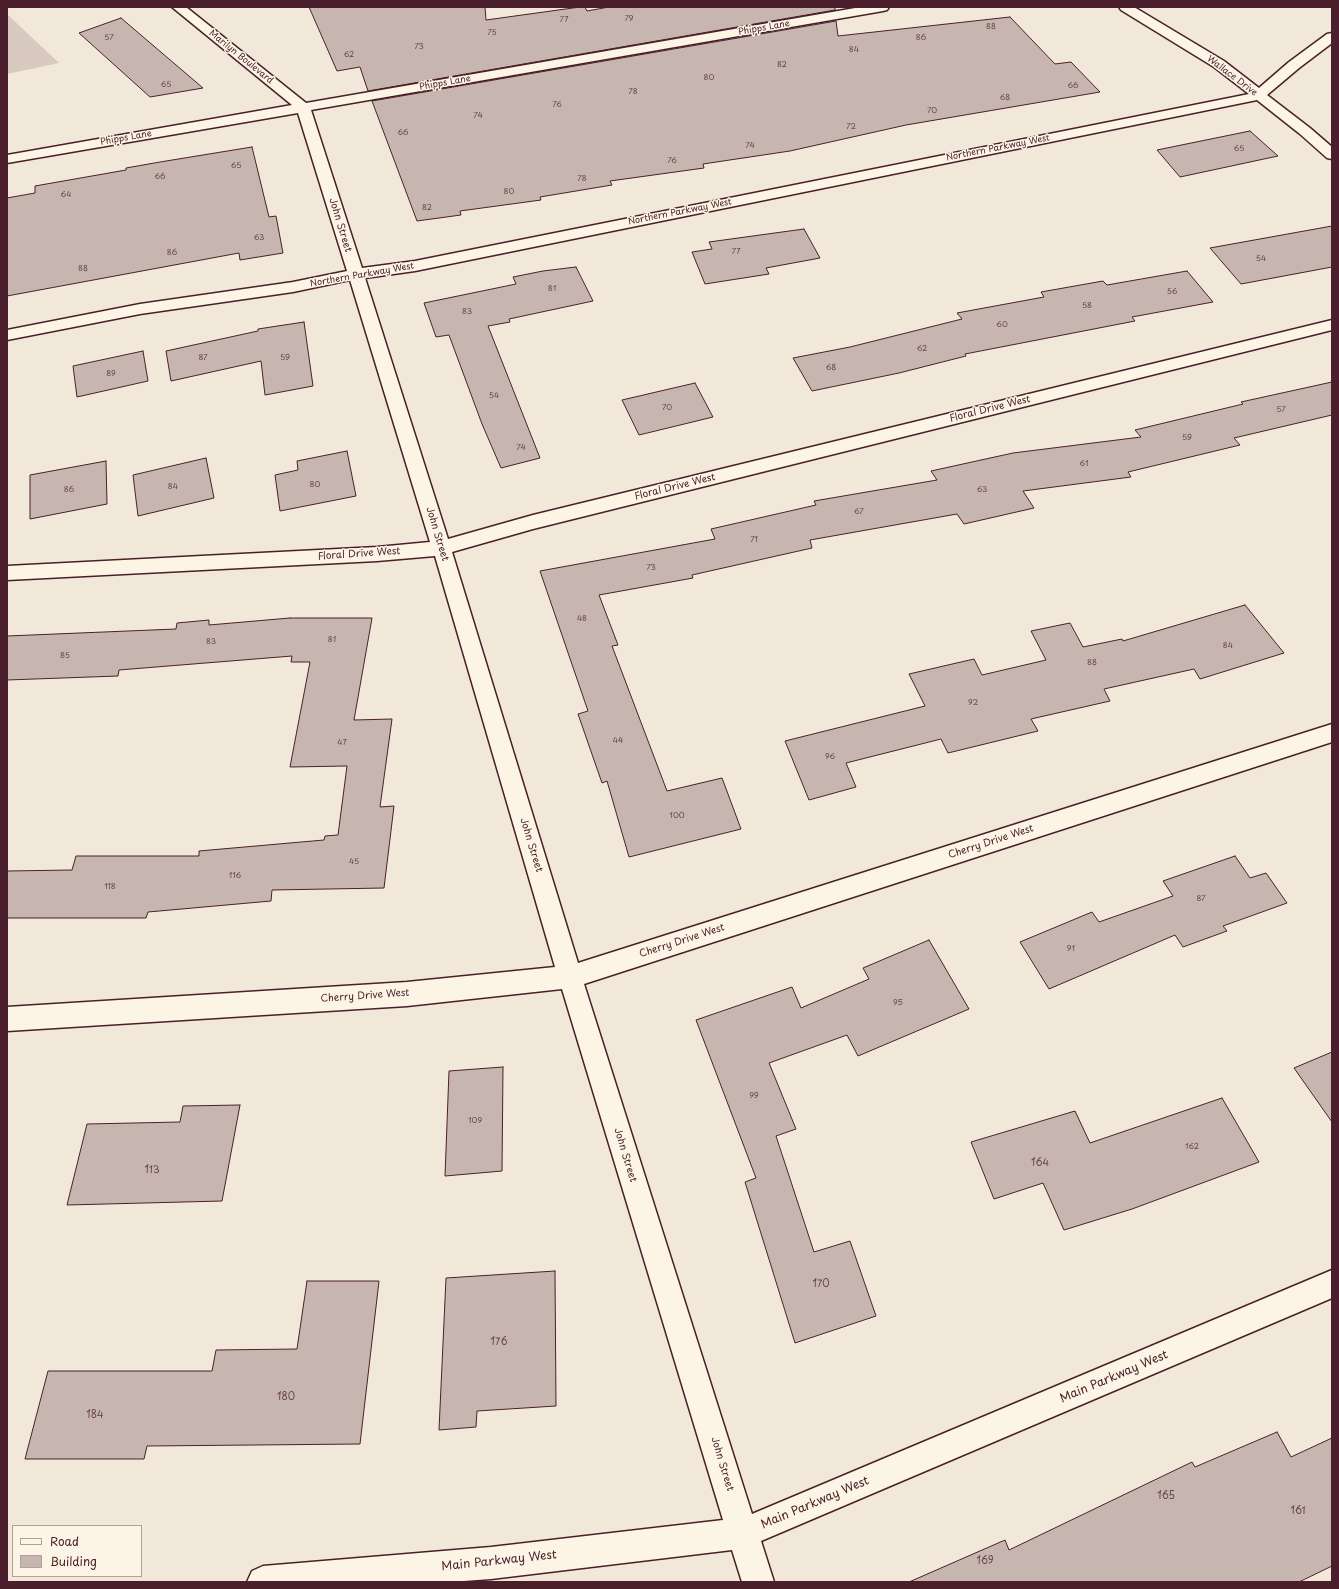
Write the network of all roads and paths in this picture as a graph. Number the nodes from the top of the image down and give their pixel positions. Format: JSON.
{"nodes":[{"id":1,"x":178,"y":7,"type":"edge"},
{"id":2,"x":883,"y":7,"type":"edge"},
{"id":3,"x":1125,"y":7,"type":"edge"},
{"id":4,"x":1332,"y":37,"type":"edge"},
{"id":5,"x":1258,"y":96,"type":"junction"},
{"id":6,"x":303,"y":108,"type":"junction"},
{"id":7,"x":1332,"y":155,"type":"edge"},
{"id":8,"x":7,"y":159,"type":"edge"},
{"id":9,"x":356,"y":274,"type":"junction"},
{"id":10,"x":1332,"y":326,"type":"edge"},
{"id":11,"x":7,"y":335,"type":"edge"},
{"id":12,"x":441,"y":548,"type":"junction"},
{"id":13,"x":7,"y":573,"type":"edge"},
{"id":14,"x":1332,"y":733,"type":"edge"},
{"id":15,"x":570,"y":977,"type":"junction"},
{"id":16,"x":7,"y":1019,"type":"edge"},
{"id":17,"x":1332,"y":1284,"type":"edge"},
{"id":18,"x":743,"y":1533,"type":"junction"},
{"id":19,"x":263,"y":1582,"type":"edge"},
{"id":20,"x":758,"y":1582,"type":"edge"}],
"edges":[{"from":1,"to":6,"type":"street","name":"Marilyn Boulevard"},
{"from":2,"to":6,"type":"street","name":"Phipps Lane"},
{"from":3,"to":5,"type":"street","name":"Wallace Drive"},
{"from":4,"to":5,"type":"street","name":"Northern Parkway West"},
{"from":5,"to":7,"type":"street","name":"Wallace Drive"},
{"from":5,"to":9,"type":"street","name":"Northern Parkway West"},
{"from":6,"to":8,"type":"street","name":"Phipps Lane"},
{"from":6,"to":9,"type":"street","name":"John Street"},
{"from":9,"to":11,"type":"street","name":"Northern Parkway West"},
{"from":9,"to":12,"type":"street","name":"John Street"},
{"from":10,"to":12,"type":"street","name":"Floral Drive West"},
{"from":12,"to":13,"type":"street","name":"Floral Drive West"},
{"from":12,"to":15,"type":"street","name":"John Street"},
{"from":14,"to":15,"type":"street","name":"Cherry Drive West"},
{"from":15,"to":16,"type":"street","name":"Cherry Drive West"},
{"from":15,"to":18,"type":"street","name":"John Street"},
{"from":17,"to":18,"type":"street","name":"Main Parkway West"},
{"from":18,"to":19,"type":"street","name":"Main Parkway West"},
{"from":18,"to":20,"type":"street","name":"John Street"}]}
